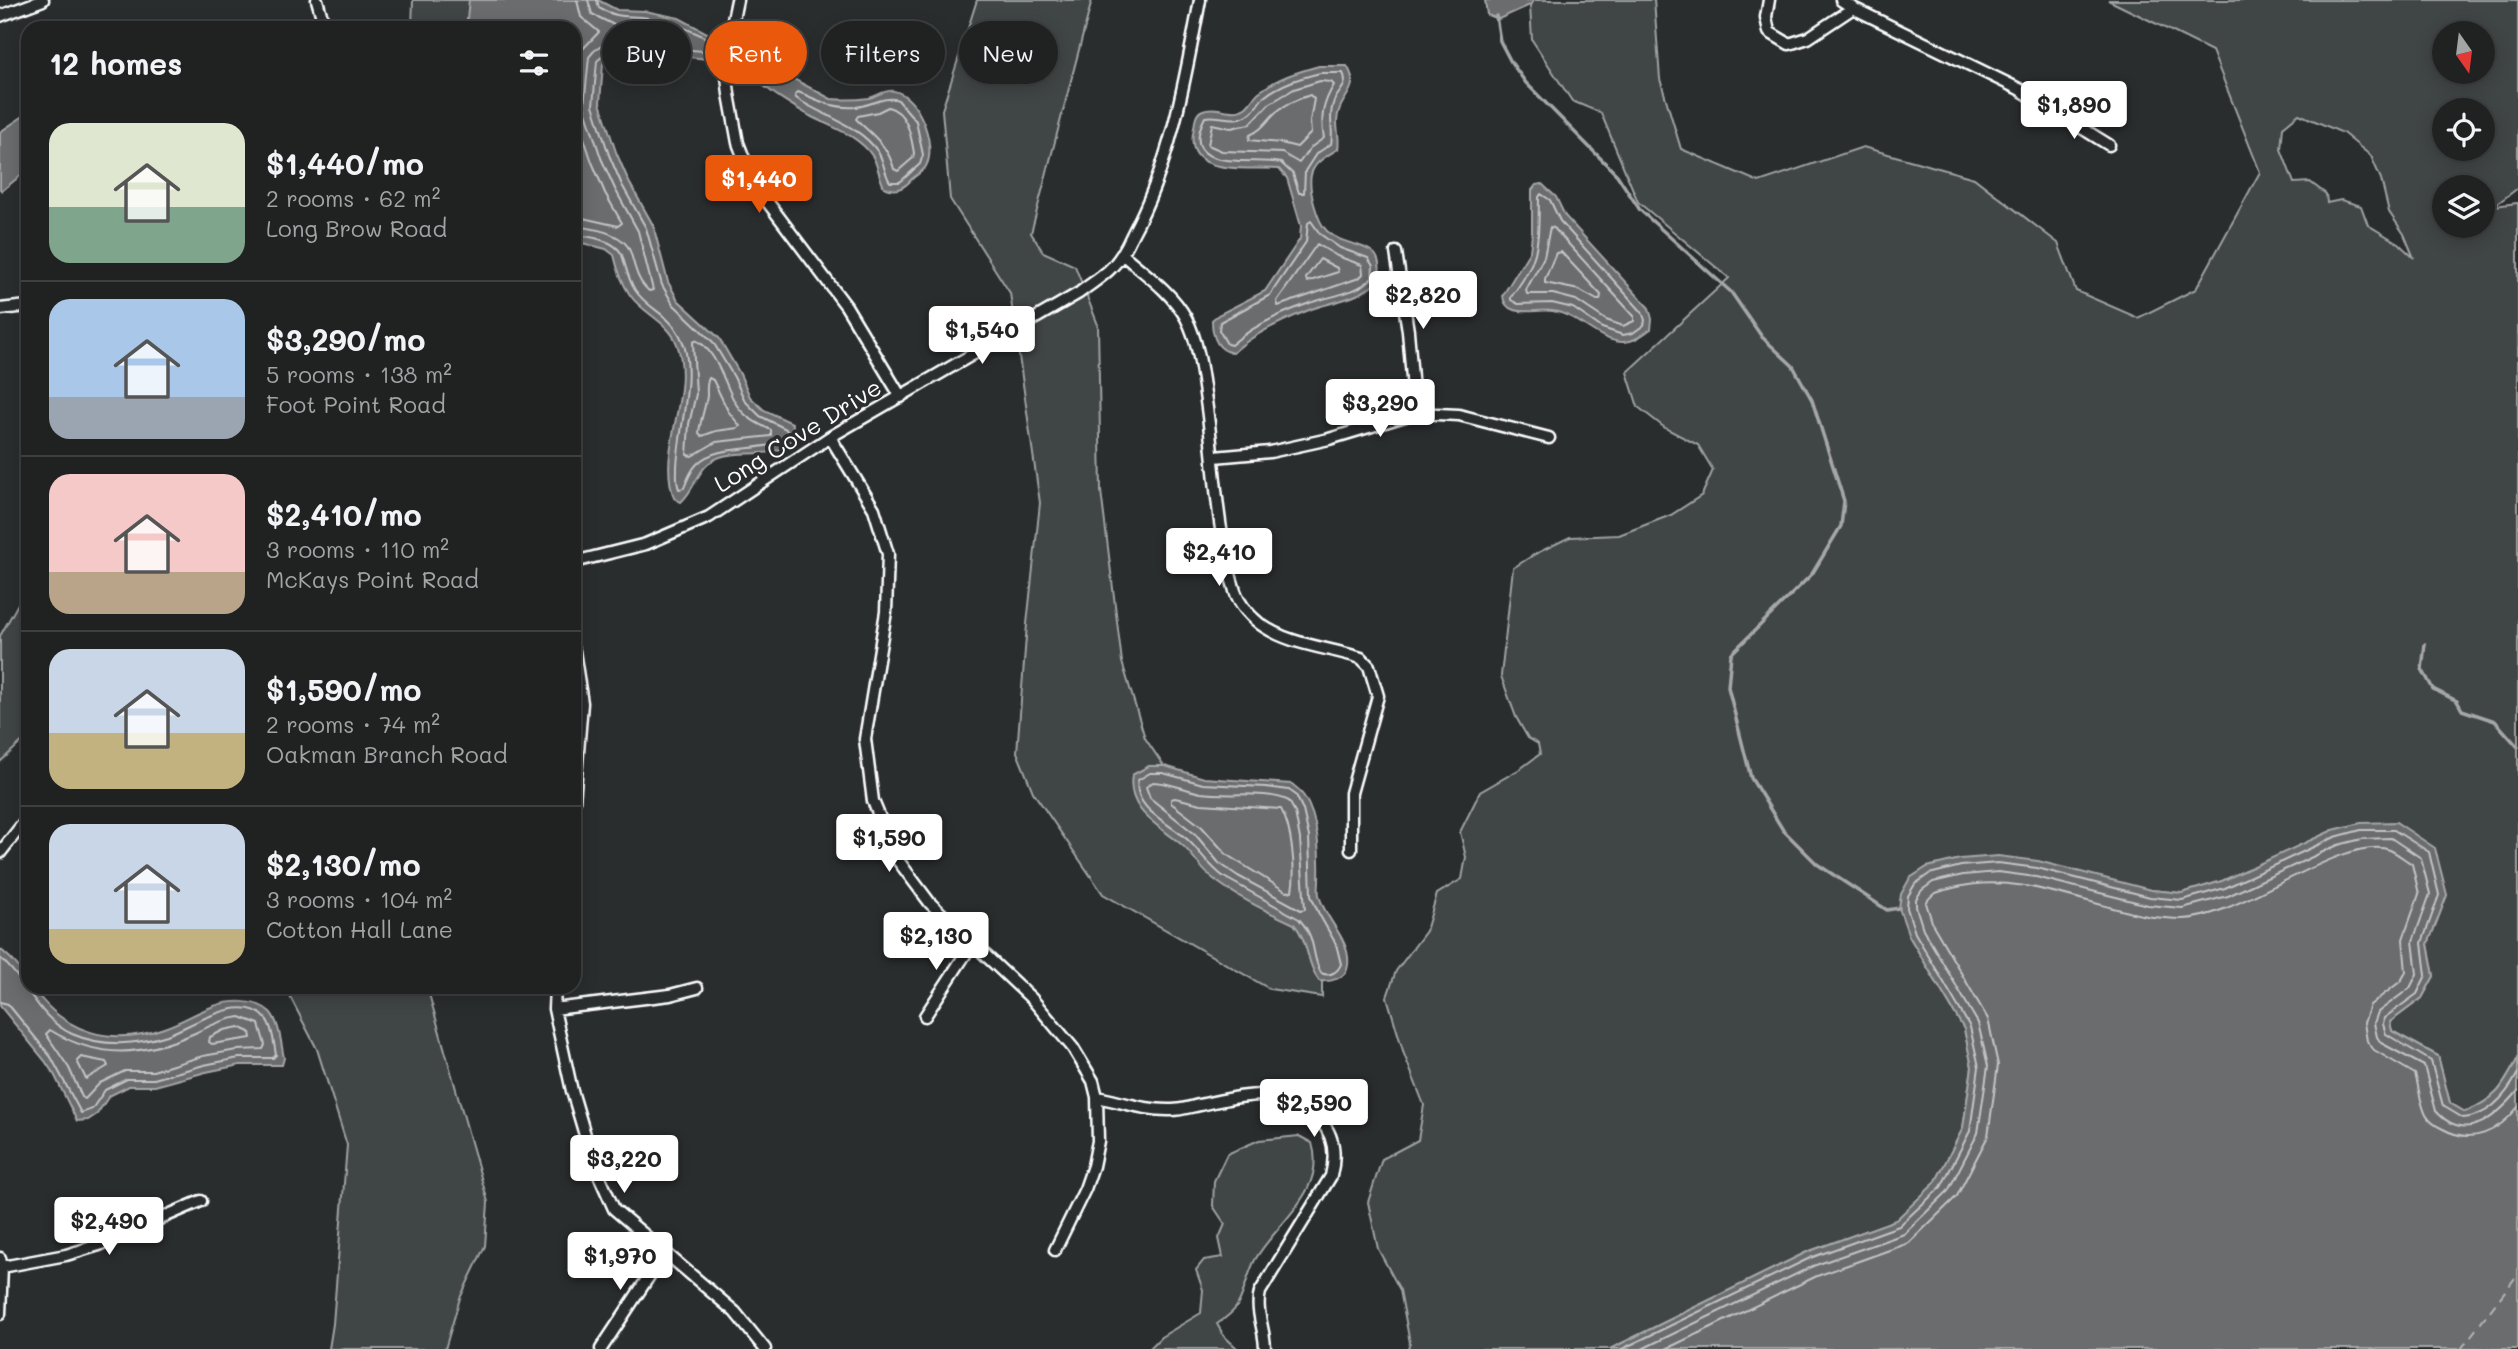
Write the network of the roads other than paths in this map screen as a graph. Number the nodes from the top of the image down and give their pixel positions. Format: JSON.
{"nodes":[{"id":1,"x":43,"y":0,"type":"edge"},
{"id":2,"x":317,"y":0,"type":"edge"},
{"id":3,"x":737,"y":0,"type":"edge"},
{"id":4,"x":1200,"y":0,"type":"edge"},
{"id":5,"x":1769,"y":0,"type":"edge"},
{"id":6,"x":1841,"y":0,"type":"edge"},
{"id":7,"x":1853,"y":8,"type":"junction"},
{"id":8,"x":0,"y":16,"type":"edge"},
{"id":9,"x":323,"y":21,"type":"edge"},
{"id":10,"x":2109,"y":145,"type":"dead end"},
{"id":11,"x":1396,"y":252,"type":"dead end"},
{"id":12,"x":1122,"y":254,"type":"junction"},
{"id":13,"x":21,"y":307,"type":"edge"},
{"id":14,"x":0,"y":309,"type":"edge"},
{"id":15,"x":901,"y":397,"type":"junction"},
{"id":16,"x":1415,"y":413,"type":"junction"},
{"id":17,"x":830,"y":438,"type":"junction"},
{"id":18,"x":1549,"y":438,"type":"dead end"},
{"id":19,"x":1214,"y":457,"type":"junction"},
{"id":20,"x":581,"y":560,"type":"edge"},
{"id":21,"x":581,"y":696,"type":"edge"},
{"id":22,"x":581,"y":715,"type":"edge"},
{"id":23,"x":21,"y":826,"type":"edge"},
{"id":24,"x":1351,"y":850,"type":"dead end"},
{"id":25,"x":0,"y":853,"type":"edge"},
{"id":26,"x":972,"y":944,"type":"junction"},
{"id":27,"x":696,"y":988,"type":"dead end"},
{"id":28,"x":555,"y":994,"type":"edge"},
{"id":29,"x":554,"y":1009,"type":"junction"},
{"id":30,"x":925,"y":1016,"type":"dead end"},
{"id":31,"x":1097,"y":1097,"type":"junction"},
{"id":32,"x":201,"y":1200,"type":"dead end"},
{"id":33,"x":1055,"y":1250,"type":"dead end"},
{"id":34,"x":665,"y":1252,"type":"junction"},
{"id":35,"x":1,"y":1263,"type":"edge"},
{"id":36,"x":0,"y":1314,"type":"edge"},
{"id":37,"x":601,"y":1349,"type":"edge"},
{"id":38,"x":765,"y":1349,"type":"edge"},
{"id":39,"x":1265,"y":1349,"type":"edge"}],
"edges":[{"from":1,"to":8,"type":"street"},
{"from":2,"to":9,"type":"street"},
{"from":3,"to":15,"type":"street"},
{"from":4,"to":12,"type":"street","name":"Long Cove Drive"},
{"from":5,"to":7,"type":"street"},
{"from":6,"to":7,"type":"street"},
{"from":7,"to":10,"type":"street"},
{"from":11,"to":16,"type":"street"},
{"from":12,"to":15,"type":"street","name":"Long Cove Drive"},
{"from":12,"to":19,"type":"street"},
{"from":13,"to":14,"type":"street"},
{"from":15,"to":17,"type":"street","name":"Long Cove Drive"},
{"from":16,"to":18,"type":"street"},
{"from":16,"to":19,"type":"street"},
{"from":17,"to":20,"type":"street","name":"Long Cove Drive"},
{"from":17,"to":26,"type":"street"},
{"from":19,"to":24,"type":"street"},
{"from":21,"to":22,"type":"street"},
{"from":23,"to":25,"type":"street"},
{"from":26,"to":30,"type":"street"},
{"from":26,"to":31,"type":"street"},
{"from":27,"to":29,"type":"street"},
{"from":28,"to":29,"type":"street"},
{"from":29,"to":34,"type":"street"},
{"from":31,"to":33,"type":"street"},
{"from":31,"to":39,"type":"street"},
{"from":32,"to":35,"type":"street"},
{"from":34,"to":37,"type":"street"},
{"from":34,"to":38,"type":"street"},
{"from":35,"to":36,"type":"street"}]}
